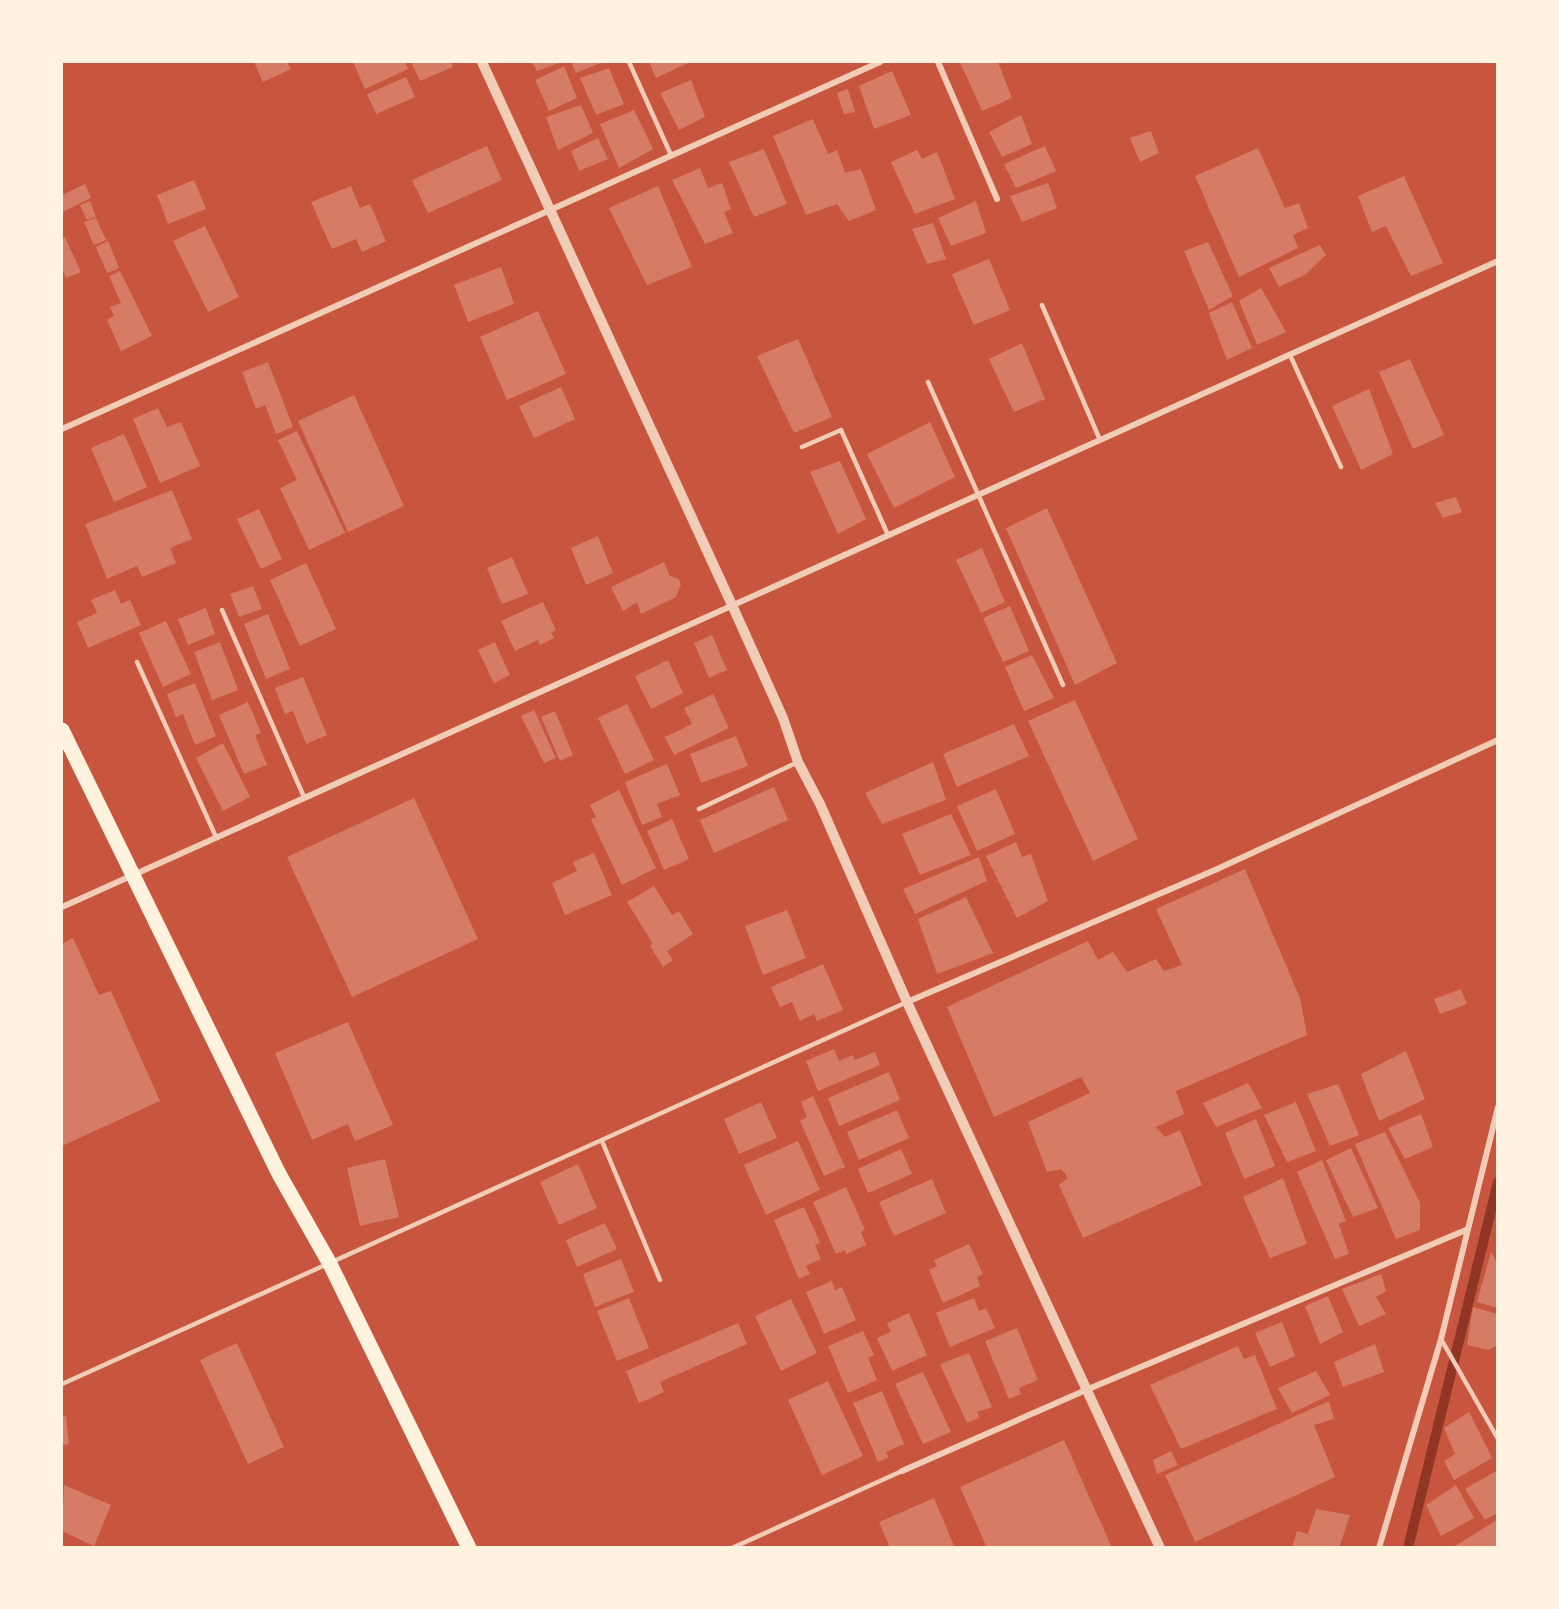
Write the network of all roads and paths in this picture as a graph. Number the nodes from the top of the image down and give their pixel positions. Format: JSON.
{"nodes":[{"id":1,"x":482,"y":62,"type":"edge"},
{"id":2,"x":629,"y":62,"type":"edge"},
{"id":3,"x":880,"y":62,"type":"edge"},
{"id":4,"x":938,"y":62,"type":"edge"},
{"id":5,"x":671,"y":155,"type":"junction"},
{"id":6,"x":998,"y":199,"type":"dead end"},
{"id":7,"x":552,"y":208,"type":"junction"},
{"id":8,"x":1497,"y":261,"type":"edge"},
{"id":9,"x":1042,"y":305,"type":"dead end"},
{"id":10,"x":1290,"y":355,"type":"junction"},
{"id":11,"x":928,"y":382,"type":"dead end"},
{"id":12,"x":62,"y":429,"type":"edge"},
{"id":13,"x":1100,"y":440,"type":"junction"},
{"id":14,"x":802,"y":447,"type":"dead end"},
{"id":15,"x":1341,"y":467,"type":"dead end"},
{"id":16,"x":977,"y":495,"type":"junction"},
{"id":17,"x":888,"y":535,"type":"junction"},
{"id":18,"x":732,"y":605,"type":"junction"},
{"id":19,"x":222,"y":610,"type":"dead end"},
{"id":20,"x":137,"y":662,"type":"dead end"},
{"id":21,"x":1063,"y":685,"type":"dead end"},
{"id":22,"x":62,"y":729,"type":"edge"},
{"id":23,"x":1497,"y":740,"type":"edge"},
{"id":24,"x":798,"y":762,"type":"junction"},
{"id":25,"x":304,"y":797,"type":"junction"},
{"id":26,"x":699,"y":809,"type":"dead end"},
{"id":27,"x":216,"y":837,"type":"junction"},
{"id":28,"x":134,"y":874,"type":"junction"},
{"id":29,"x":62,"y":907,"type":"edge"},
{"id":30,"x":907,"y":1002,"type":"junction"},
{"id":31,"x":1497,"y":1107,"type":"edge"},
{"id":32,"x":602,"y":1141,"type":"junction"},
{"id":33,"x":1466,"y":1230,"type":"junction"},
{"id":34,"x":330,"y":1264,"type":"junction"},
{"id":35,"x":660,"y":1280,"type":"dead end"},
{"id":36,"x":1442,"y":1340,"type":"junction"},
{"id":37,"x":62,"y":1384,"type":"edge"},
{"id":38,"x":1086,"y":1390,"type":"junction"},
{"id":39,"x":1497,"y":1439,"type":"edge"},
{"id":40,"x":902,"y":1471,"type":"joint"},
{"id":41,"x":469,"y":1548,"type":"edge"},
{"id":42,"x":732,"y":1548,"type":"edge"},
{"id":43,"x":1160,"y":1548,"type":"edge"},
{"id":44,"x":1379,"y":1548,"type":"edge"}],
"edges":[{"from":1,"to":7,"type":"street"},
{"from":2,"to":5,"type":"lane"},
{"from":3,"to":5,"type":"street"},
{"from":4,"to":6,"type":"street"},
{"from":5,"to":7,"type":"street"},
{"from":7,"to":12,"type":"street"},
{"from":7,"to":18,"type":"street"},
{"from":8,"to":10,"type":"street"},
{"from":9,"to":13,"type":"lane"},
{"from":10,"to":13,"type":"street"},
{"from":10,"to":15,"type":"lane"},
{"from":11,"to":16,"type":"lane"},
{"from":13,"to":16,"type":"street"},
{"from":14,"to":17,"type":"lane"},
{"from":16,"to":17,"type":"street"},
{"from":16,"to":21,"type":"lane"},
{"from":17,"to":18,"type":"street"},
{"from":18,"to":24,"type":"street"},
{"from":18,"to":25,"type":"street"},
{"from":19,"to":25,"type":"lane"},
{"from":20,"to":27,"type":"lane"},
{"from":22,"to":28,"type":"main road"},
{"from":23,"to":30,"type":"street"},
{"from":24,"to":26,"type":"lane"},
{"from":24,"to":30,"type":"street"},
{"from":25,"to":27,"type":"street"},
{"from":27,"to":28,"type":"street"},
{"from":28,"to":29,"type":"street"},
{"from":28,"to":34,"type":"main road"},
{"from":30,"to":32,"type":"lane"},
{"from":30,"to":38,"type":"street"},
{"from":31,"to":33,"type":"street"},
{"from":32,"to":34,"type":"lane"},
{"from":32,"to":35,"type":"lane"},
{"from":33,"to":36,"type":"street"},
{"from":33,"to":38,"type":"street"},
{"from":34,"to":37,"type":"lane"},
{"from":34,"to":41,"type":"main road"},
{"from":36,"to":39,"type":"lane"},
{"from":36,"to":44,"type":"street"},
{"from":38,"to":40,"type":"street"},
{"from":38,"to":43,"type":"street"},
{"from":40,"to":42,"type":"lane"}]}
